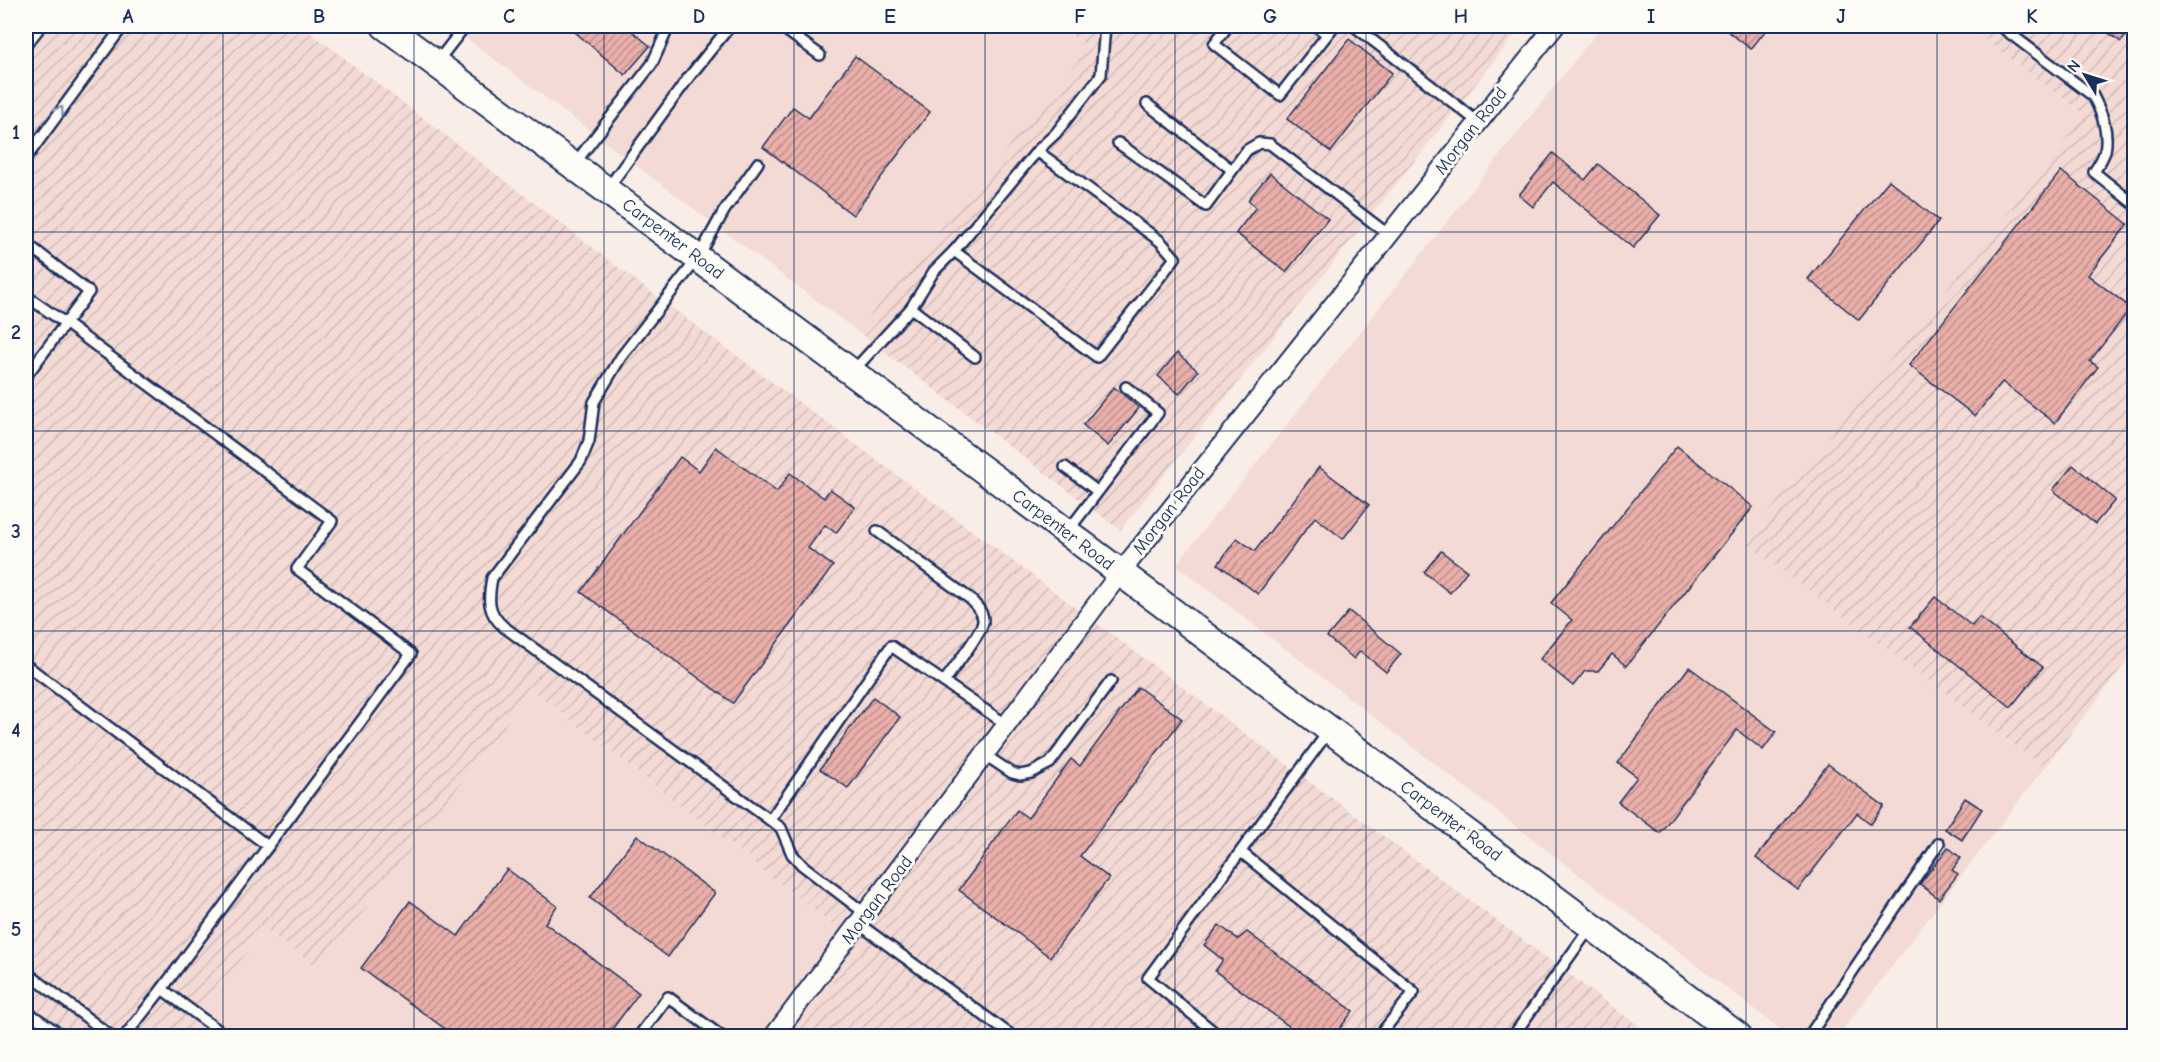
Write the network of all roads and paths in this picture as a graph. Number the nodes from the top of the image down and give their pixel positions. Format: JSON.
{"nodes":[{"id":1,"x":41,"y":26,"type":"edge"},
{"id":2,"x":123,"y":26,"type":"edge"},
{"id":3,"x":386,"y":26,"type":"edge"},
{"id":4,"x":465,"y":26,"type":"edge"},
{"id":5,"x":669,"y":26,"type":"edge"},
{"id":6,"x":730,"y":26,"type":"edge"},
{"id":7,"x":780,"y":26,"type":"edge"},
{"id":8,"x":1105,"y":26,"type":"edge"},
{"id":9,"x":1228,"y":26,"type":"edge"},
{"id":10,"x":1316,"y":26,"type":"edge"},
{"id":11,"x":1334,"y":26,"type":"edge"},
{"id":12,"x":1354,"y":26,"type":"edge"},
{"id":13,"x":1555,"y":26,"type":"edge"},
{"id":14,"x":2000,"y":26,"type":"edge"},
{"id":15,"x":1327,"y":34,"type":"junction"},
{"id":16,"x":26,"y":45,"type":"edge"},
{"id":17,"x":820,"y":55,"type":"dead end"},
{"id":18,"x":436,"y":63,"type":"junction"},
{"id":19,"x":1147,"y":104,"type":"dead end"},
{"id":20,"x":1478,"y":122,"type":"junction"},
{"id":21,"x":1118,"y":143,"type":"dead end"},
{"id":22,"x":1036,"y":151,"type":"junction"},
{"id":23,"x":26,"y":158,"type":"edge"},
{"id":24,"x":758,"y":163,"type":"dead end"},
{"id":25,"x":573,"y":165,"type":"junction"},
{"id":26,"x":1232,"y":170,"type":"junction"},
{"id":27,"x":607,"y":190,"type":"junction"},
{"id":28,"x":2134,"y":204,"type":"edge"},
{"id":29,"x":1389,"y":235,"type":"junction"},
{"id":30,"x":26,"y":243,"type":"edge"},
{"id":31,"x":954,"y":251,"type":"junction"},
{"id":32,"x":698,"y":258,"type":"junction"},
{"id":33,"x":27,"y":302,"type":"edge"},
{"id":34,"x":910,"y":308,"type":"junction"},
{"id":35,"x":65,"y":323,"type":"junction"},
{"id":36,"x":975,"y":357,"type":"dead end"},
{"id":37,"x":852,"y":372,"type":"junction"},
{"id":38,"x":26,"y":376,"type":"edge"},
{"id":39,"x":1126,"y":387,"type":"dead end"},
{"id":40,"x":1065,"y":467,"type":"dead end"},
{"id":41,"x":1097,"y":491,"type":"junction"},
{"id":42,"x":877,"y":531,"type":"dead end"},
{"id":43,"x":1066,"y":532,"type":"junction"},
{"id":44,"x":1120,"y":573,"type":"junction"},
{"id":45,"x":26,"y":665,"type":"edge"},
{"id":46,"x":1111,"y":681,"type":"dead end"},
{"id":47,"x":944,"y":682,"type":"junction"},
{"id":48,"x":1007,"y":725,"type":"junction"},
{"id":49,"x":1329,"y":730,"type":"junction"},
{"id":50,"x":985,"y":755,"type":"junction"},
{"id":51,"x":770,"y":820,"type":"junction"},
{"id":52,"x":1939,"y":843,"type":"dead end"},
{"id":53,"x":268,"y":846,"type":"junction"},
{"id":54,"x":1241,"y":852,"type":"junction"},
{"id":55,"x":862,"y":919,"type":"junction"},
{"id":56,"x":1591,"y":926,"type":"junction"},
{"id":57,"x":26,"y":972,"type":"edge"},
{"id":58,"x":162,"y":989,"type":"junction"},
{"id":59,"x":26,"y":1011,"type":"edge"},
{"id":60,"x":63,"y":1036,"type":"edge"},
{"id":61,"x":111,"y":1036,"type":"edge"},
{"id":62,"x":125,"y":1036,"type":"edge"},
{"id":63,"x":226,"y":1036,"type":"edge"},
{"id":64,"x":639,"y":1036,"type":"edge"},
{"id":65,"x":721,"y":1036,"type":"edge"},
{"id":66,"x":774,"y":1036,"type":"edge"},
{"id":67,"x":1012,"y":1036,"type":"edge"},
{"id":68,"x":1219,"y":1036,"type":"edge"},
{"id":69,"x":1379,"y":1036,"type":"edge"},
{"id":70,"x":1513,"y":1036,"type":"edge"},
{"id":71,"x":1738,"y":1036,"type":"edge"},
{"id":72,"x":1809,"y":1036,"type":"edge"}],
"edges":[{"from":1,"to":16,"type":"lane"},
{"from":23,"to":2,"type":"lane","one_way":true},
{"from":3,"to":18,"type":"main road","name":"Carpenter Road"},
{"from":4,"to":18,"type":"lane"},
{"from":5,"to":25,"type":"lane"},
{"from":6,"to":27,"type":"lane"},
{"from":7,"to":17,"type":"lane"},
{"from":8,"to":22,"type":"lane"},
{"from":9,"to":15,"type":"lane"},
{"from":10,"to":15,"type":"lane"},
{"from":11,"to":15,"type":"lane"},
{"from":12,"to":20,"type":"lane"},
{"from":13,"to":20,"type":"street","name":"Morgan Road"},
{"from":14,"to":28,"type":"lane"},
{"from":18,"to":25,"type":"main road","name":"Carpenter Road"},
{"from":19,"to":26,"type":"lane"},
{"from":20,"to":29,"type":"street","name":"Morgan Road"},
{"from":21,"to":26,"type":"lane"},
{"from":22,"to":31,"type":"lane"},
{"from":22,"to":31,"type":"lane"},
{"from":24,"to":32,"type":"lane"},
{"from":25,"to":27,"type":"main road","name":"Carpenter Road"},
{"from":26,"to":29,"type":"lane"},
{"from":27,"to":32,"type":"main road","name":"Carpenter Road"},
{"from":29,"to":44,"type":"street","name":"Morgan Road"},
{"from":30,"to":35,"type":"lane"},
{"from":31,"to":34,"type":"lane"},
{"from":32,"to":37,"type":"main road","name":"Carpenter Road"},
{"from":32,"to":51,"type":"lane"},
{"from":33,"to":35,"type":"lane"},
{"from":34,"to":36,"type":"lane"},
{"from":34,"to":37,"type":"lane"},
{"from":35,"to":38,"type":"lane"},
{"from":35,"to":53,"type":"lane"},
{"from":37,"to":43,"type":"main road","name":"Carpenter Road"},
{"from":39,"to":41,"type":"lane"},
{"from":40,"to":41,"type":"lane"},
{"from":41,"to":43,"type":"lane"},
{"from":42,"to":47,"type":"lane"},
{"from":43,"to":44,"type":"main road","name":"Carpenter Road"},
{"from":44,"to":48,"type":"street","name":"Morgan Road"},
{"from":44,"to":49,"type":"main road","name":"Carpenter Road"},
{"from":45,"to":53,"type":"lane"},
{"from":46,"to":50,"type":"lane"},
{"from":47,"to":48,"type":"lane"},
{"from":47,"to":51,"type":"lane"},
{"from":48,"to":50,"type":"street","name":"Morgan Road"},
{"from":49,"to":54,"type":"lane"},
{"from":49,"to":56,"type":"main road","name":"Carpenter Road"},
{"from":50,"to":55,"type":"street","name":"Morgan Road"},
{"from":51,"to":55,"type":"lane"},
{"from":52,"to":72,"type":"lane"},
{"from":53,"to":58,"type":"lane"},
{"from":54,"to":68,"type":"lane"},
{"from":54,"to":69,"type":"lane"},
{"from":55,"to":66,"type":"street","name":"Morgan Road"},
{"from":55,"to":67,"type":"lane"},
{"from":56,"to":70,"type":"lane"},
{"from":56,"to":71,"type":"main road","name":"Carpenter Road"},
{"from":57,"to":61,"type":"lane"},
{"from":58,"to":62,"type":"lane"},
{"from":58,"to":63,"type":"lane"},
{"from":59,"to":60,"type":"lane"},
{"from":64,"to":65,"type":"lane"}]}
